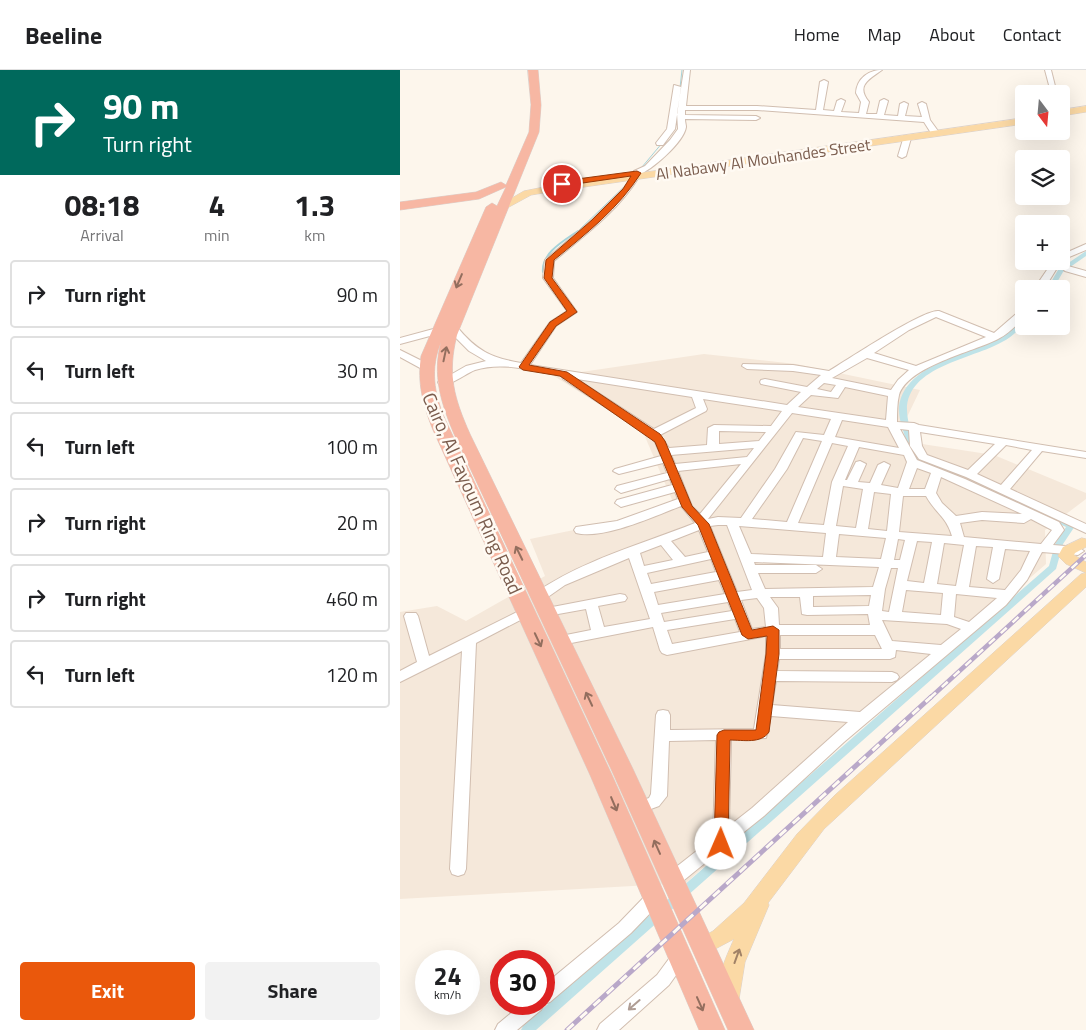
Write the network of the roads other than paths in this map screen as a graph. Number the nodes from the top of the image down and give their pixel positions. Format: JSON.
{"nodes":[{"id":1,"x":522,"y":70,"type":"edge"},
{"id":2,"x":533,"y":70,"type":"edge"},
{"id":3,"x":679,"y":70,"type":"edge"},
{"id":4,"x":687,"y":70,"type":"edge"},
{"id":5,"x":879,"y":70,"type":"edge"},
{"id":6,"x":1048,"y":70,"type":"edge"},
{"id":7,"x":824,"y":82,"type":"dead end"},
{"id":8,"x":1052,"y":85,"type":"dead end"},
{"id":9,"x":841,"y":100,"type":"dead end"},
{"id":10,"x":884,"y":101,"type":"dead end"},
{"id":11,"x":904,"y":104,"type":"dead end"},
{"id":12,"x":922,"y":104,"type":"dead end"},
{"id":13,"x":1086,"y":111,"type":"edge"},
{"id":14,"x":819,"y":113,"type":"junction"},
{"id":15,"x":1070,"y":113,"type":"edge"},
{"id":16,"x":837,"y":114,"type":"junction"},
{"id":17,"x":683,"y":116,"type":"junction"},
{"id":18,"x":862,"y":116,"type":"junction"},
{"id":19,"x":880,"y":117,"type":"junction"},
{"id":20,"x":901,"y":118,"type":"junction"},
{"id":21,"x":926,"y":120,"type":"junction"},
{"id":22,"x":752,"y":121,"type":"dead end"},
{"id":23,"x":1015,"y":121,"type":"edge"},
{"id":24,"x":1015,"y":122,"type":"edge"},
{"id":25,"x":934,"y":131,"type":"junction"},
{"id":26,"x":907,"y":138,"type":"junction"},
{"id":27,"x":902,"y":156,"type":"dead end"},
{"id":28,"x":518,"y":158,"type":"junction"},
{"id":29,"x":756,"y":158,"type":"junction"},
{"id":30,"x":636,"y":175,"type":"junction"},
{"id":31,"x":508,"y":183,"type":"junction"},
{"id":32,"x":400,"y":207,"type":"edge"},
{"id":33,"x":498,"y":207,"type":"junction"},
{"id":34,"x":1086,"y":246,"type":"edge"},
{"id":35,"x":1070,"y":254,"type":"edge"},
{"id":36,"x":1070,"y":270,"type":"edge"},
{"id":37,"x":1086,"y":274,"type":"edge"},
{"id":38,"x":1015,"y":321,"type":"edge"},
{"id":39,"x":445,"y":330,"type":"junction"},
{"id":40,"x":995,"y":337,"type":"junction"},
{"id":41,"x":400,"y":341,"type":"edge"},
{"id":42,"x":400,"y":353,"type":"edge"},
{"id":43,"x":866,"y":354,"type":"junction"},
{"id":44,"x":497,"y":362,"type":"junction"},
{"id":45,"x":746,"y":366,"type":"dead end"},
{"id":46,"x":426,"y":367,"type":"junction"},
{"id":47,"x":523,"y":367,"type":"junction"},
{"id":48,"x":918,"y":370,"type":"junction"},
{"id":49,"x":563,"y":374,"type":"junction"},
{"id":50,"x":826,"y":377,"type":"junction"},
{"id":51,"x":443,"y":382,"type":"junction"},
{"id":52,"x":765,"y":382,"type":"dead end"},
{"id":53,"x":842,"y":384,"type":"junction"},
{"id":54,"x":808,"y":390,"type":"junction"},
{"id":55,"x":696,"y":394,"type":"junction"},
{"id":56,"x":894,"y":394,"type":"junction"},
{"id":57,"x":789,"y":408,"type":"junction"},
{"id":58,"x":838,"y":416,"type":"junction"},
{"id":59,"x":893,"y":423,"type":"junction"},
{"id":60,"x":911,"y":426,"type":"junction"},
{"id":61,"x":774,"y":429,"type":"junction"},
{"id":62,"x":653,"y":434,"type":"junction"},
{"id":63,"x":828,"y":439,"type":"junction"},
{"id":64,"x":1003,"y":442,"type":"junction"},
{"id":65,"x":763,"y":444,"type":"junction"},
{"id":66,"x":855,"y":444,"type":"junction"},
{"id":67,"x":713,"y":447,"type":"junction"},
{"id":68,"x":1040,"y":447,"type":"junction"},
{"id":69,"x":906,"y":452,"type":"junction"},
{"id":70,"x":1086,"y":455,"type":"edge"},
{"id":71,"x":750,"y":460,"type":"junction"},
{"id":72,"x":913,"y":462,"type":"junction"},
{"id":73,"x":669,"y":463,"type":"junction"},
{"id":74,"x":860,"y":464,"type":"dead end"},
{"id":75,"x":884,"y":465,"type":"dead end"},
{"id":76,"x":619,"y":471,"type":"dead end"},
{"id":77,"x":937,"y":471,"type":"junction"},
{"id":78,"x":970,"y":475,"type":"junction"},
{"id":79,"x":838,"y":482,"type":"junction"},
{"id":80,"x":851,"y":484,"type":"junction"},
{"id":81,"x":487,"y":486,"type":"junction"},
{"id":82,"x":678,"y":487,"type":"junction"},
{"id":83,"x":871,"y":487,"type":"junction"},
{"id":84,"x":621,"y":489,"type":"dead end"},
{"id":85,"x":470,"y":490,"type":"junction"},
{"id":86,"x":1003,"y":490,"type":"junction"},
{"id":87,"x":900,"y":492,"type":"junction"},
{"id":88,"x":930,"y":493,"type":"junction"},
{"id":89,"x":684,"y":501,"type":"junction"},
{"id":90,"x":620,"y":503,"type":"dead end"},
{"id":91,"x":1030,"y":513,"type":"junction"},
{"id":92,"x":953,"y":520,"type":"junction"},
{"id":93,"x":731,"y":521,"type":"junction"},
{"id":94,"x":702,"y":522,"type":"junction"},
{"id":95,"x":744,"y":522,"type":"junction"},
{"id":96,"x":791,"y":526,"type":"junction"},
{"id":97,"x":580,"y":530,"type":"dead end"},
{"id":98,"x":831,"y":530,"type":"junction"},
{"id":99,"x":861,"y":532,"type":"junction"},
{"id":100,"x":893,"y":535,"type":"junction"},
{"id":101,"x":912,"y":536,"type":"junction"},
{"id":102,"x":939,"y":538,"type":"junction"},
{"id":103,"x":663,"y":539,"type":"junction"},
{"id":104,"x":965,"y":541,"type":"junction"},
{"id":105,"x":1000,"y":543,"type":"junction"},
{"id":106,"x":1078,"y":546,"type":"edge"},
{"id":107,"x":1043,"y":548,"type":"junction"},
{"id":108,"x":633,"y":550,"type":"junction"},
{"id":109,"x":716,"y":554,"type":"junction"},
{"id":110,"x":681,"y":561,"type":"junction"},
{"id":111,"x":829,"y":561,"type":"junction"},
{"id":112,"x":748,"y":564,"type":"junction"},
{"id":113,"x":905,"y":564,"type":"junction"},
{"id":114,"x":884,"y":566,"type":"junction"},
{"id":115,"x":1086,"y":568,"type":"edge"},
{"id":116,"x":640,"y":571,"type":"junction"},
{"id":117,"x":724,"y":575,"type":"junction"},
{"id":118,"x":1086,"y":578,"type":"edge"},
{"id":119,"x":993,"y":579,"type":"dead end"},
{"id":120,"x":900,"y":584,"type":"junction"},
{"id":121,"x":930,"y":587,"type":"junction"},
{"id":122,"x":646,"y":589,"type":"junction"},
{"id":123,"x":956,"y":589,"type":"junction"},
{"id":124,"x":806,"y":591,"type":"junction"},
{"id":125,"x":879,"y":591,"type":"junction"},
{"id":126,"x":760,"y":592,"type":"junction"},
{"id":127,"x":1008,"y":595,"type":"junction"},
{"id":128,"x":540,"y":596,"type":"junction"},
{"id":129,"x":733,"y":596,"type":"junction"},
{"id":130,"x":620,"y":598,"type":"dead end"},
{"id":131,"x":590,"y":604,"type":"junction"},
{"id":132,"x":525,"y":612,"type":"junction"},
{"id":133,"x":547,"y":612,"type":"junction"},
{"id":134,"x":875,"y":613,"type":"junction"},
{"id":135,"x":740,"y":614,"type":"junction"},
{"id":136,"x":411,"y":616,"type":"dead end"},
{"id":137,"x":895,"y":616,"type":"junction"},
{"id":138,"x":657,"y":620,"type":"junction"},
{"id":139,"x":947,"y":620,"type":"junction"},
{"id":140,"x":971,"y":627,"type":"junction"},
{"id":141,"x":773,"y":630,"type":"junction"},
{"id":142,"x":879,"y":630,"type":"junction"},
{"id":143,"x":599,"y":633,"type":"junction"},
{"id":144,"x":748,"y":635,"type":"junction"},
{"id":145,"x":561,"y":640,"type":"junction"},
{"id":146,"x":469,"y":641,"type":"junction"},
{"id":147,"x":889,"y":650,"type":"junction"},
{"id":148,"x":943,"y":650,"type":"junction"},
{"id":149,"x":772,"y":654,"type":"junction"},
{"id":150,"x":828,"y":654,"type":"junction"},
{"id":151,"x":424,"y":664,"type":"junction"},
{"id":152,"x":769,"y":676,"type":"junction"},
{"id":153,"x":830,"y":676,"type":"junction"},
{"id":154,"x":400,"y":677,"type":"edge"},
{"id":155,"x":895,"y":683,"type":"junction"},
{"id":156,"x":764,"y":710,"type":"junction"},
{"id":157,"x":663,"y":715,"type":"dead end"},
{"id":158,"x":864,"y":718,"type":"junction"},
{"id":159,"x":724,"y":735,"type":"junction"},
{"id":160,"x":662,"y":736,"type":"junction"},
{"id":161,"x":622,"y":768,"type":"junction"},
{"id":162,"x":601,"y":775,"type":"junction"},
{"id":163,"x":640,"y":807,"type":"junction"},
{"id":164,"x":721,"y":844,"type":"junction"},
{"id":165,"x":458,"y":869,"type":"dead end"},
{"id":166,"x":765,"y":892,"type":"junction"},
{"id":167,"x":679,"y":895,"type":"junction"},
{"id":168,"x":660,"y":911,"type":"junction"},
{"id":169,"x":691,"y":952,"type":"junction"},
{"id":170,"x":555,"y":987,"type":"edge"},
{"id":171,"x":728,"y":1003,"type":"junction"},
{"id":172,"x":522,"y":1015,"type":"edge"},
{"id":173,"x":504,"y":1030,"type":"edge"},
{"id":174,"x":606,"y":1030,"type":"edge"},
{"id":175,"x":712,"y":1030,"type":"edge"},
{"id":176,"x":741,"y":1030,"type":"edge"}],
"edges":[{"from":1,"to":28,"type":"highway","name":"Cairo, Al Fayoum Ring Road"},
{"from":2,"to":28,"type":"highway","name":"Cairo, Al Fayoum Ring Road"},
{"from":3,"to":30,"type":"street"},
{"from":4,"to":17,"type":"street"},
{"from":5,"to":18,"type":"street"},
{"from":6,"to":8,"type":"street"},
{"from":7,"to":14,"type":"street"},
{"from":9,"to":16,"type":"street"},
{"from":10,"to":19,"type":"street"},
{"from":11,"to":20,"type":"street"},
{"from":12,"to":21,"type":"street"},
{"from":13,"to":15,"type":"main road"},
{"from":14,"to":16,"type":"street"},
{"from":14,"to":17,"type":"street"},
{"from":16,"to":18,"type":"street"},
{"from":17,"to":22,"type":"street"},
{"from":17,"to":30,"type":"street"},
{"from":18,"to":19,"type":"street"},
{"from":19,"to":20,"type":"street"},
{"from":20,"to":21,"type":"street"},
{"from":21,"to":25,"type":"street"},
{"from":23,"to":25,"type":"main road","name":"Al Nabawy Al Mouhandes Street"},
{"from":24,"to":26,"type":"main road","name":"Al Nabawy Al Mouhandes Street"},
{"from":25,"to":29,"type":"main road","name":"Al Nabawy Al Mouhandes Street"},
{"from":26,"to":27,"type":"street"},
{"from":26,"to":29,"type":"main road","name":"Al Nabawy Al Mouhandes Street"},
{"from":28,"to":31,"type":"highway","name":"Cairo, Al Fayoum Ring Road"},
{"from":29,"to":30,"type":"main road","name":"Al Nabawy Al Mouhandes Street"},
{"from":30,"to":31,"type":"main road","name":"Al Nabawy Al Mouhandes Street"},
{"from":30,"to":33,"type":"main road","name":"Al Nabawy Al Mouhandes Street"},
{"from":30,"to":47,"type":"street"},
{"from":31,"to":32,"type":"highway"},
{"from":31,"to":33,"type":"highway","name":"Cairo, Al Fayoum Ring Road"},
{"from":32,"to":33,"type":"highway"},
{"from":33,"to":39,"type":"highway","name":"Cairo, Al Fayoum Ring Road"},
{"from":34,"to":35,"type":"street"},
{"from":36,"to":37,"type":"street"},
{"from":38,"to":40,"type":"street"},
{"from":39,"to":41,"type":"street"},
{"from":39,"to":44,"type":"street"},
{"from":39,"to":46,"type":"highway","name":"Cairo, Al Fayoum Ring Road"},
{"from":51,"to":39,"type":"highway","name":"Cairo, Al Fayoum Ring Road","one_way":true},
{"from":40,"to":43,"type":"street"},
{"from":40,"to":48,"type":"street"},
{"from":42,"to":46,"type":"street"},
{"from":43,"to":48,"type":"street"},
{"from":43,"to":50,"type":"street"},
{"from":44,"to":47,"type":"street"},
{"from":44,"to":51,"type":"street"},
{"from":45,"to":50,"type":"street"},
{"from":46,"to":85,"type":"highway","name":"Cairo, Al Fayoum Ring Road"},
{"from":47,"to":49,"type":"street"},
{"from":48,"to":56,"type":"street"},
{"from":49,"to":55,"type":"street"},
{"from":49,"to":62,"type":"street"},
{"from":50,"to":53,"type":"street"},
{"from":50,"to":54,"type":"street"},
{"from":51,"to":81,"type":"highway","name":"Cairo, Al Fayoum Ring Road"},
{"from":52,"to":54,"type":"street"},
{"from":53,"to":54,"type":"street"},
{"from":53,"to":56,"type":"street"},
{"from":54,"to":57,"type":"street"},
{"from":55,"to":57,"type":"street"},
{"from":55,"to":62,"type":"street"},
{"from":56,"to":59,"type":"street"},
{"from":57,"to":58,"type":"street"},
{"from":57,"to":61,"type":"street"},
{"from":58,"to":59,"type":"street"},
{"from":58,"to":63,"type":"street"},
{"from":59,"to":60,"type":"street"},
{"from":59,"to":69,"type":"street"},
{"from":60,"to":64,"type":"street"},
{"from":60,"to":78,"type":"street"},
{"from":61,"to":65,"type":"street"},
{"from":61,"to":67,"type":"street"},
{"from":62,"to":73,"type":"street"},
{"from":63,"to":66,"type":"street"},
{"from":63,"to":95,"type":"street"},
{"from":63,"to":96,"type":"street"},
{"from":64,"to":68,"type":"street"},
{"from":64,"to":78,"type":"street"},
{"from":65,"to":67,"type":"street"},
{"from":65,"to":71,"type":"street"},
{"from":66,"to":69,"type":"street"},
{"from":66,"to":79,"type":"street"},
{"from":67,"to":73,"type":"street"},
{"from":68,"to":70,"type":"street"},
{"from":68,"to":86,"type":"street"},
{"from":69,"to":72,"type":"street"},
{"from":71,"to":73,"type":"street"},
{"from":71,"to":94,"type":"street"},
{"from":72,"to":77,"type":"street"},
{"from":72,"to":87,"type":"street"},
{"from":73,"to":76,"type":"street"},
{"from":73,"to":82,"type":"street"},
{"from":73,"to":84,"type":"street"},
{"from":74,"to":80,"type":"street"},
{"from":75,"to":83,"type":"street"},
{"from":77,"to":88,"type":"street"},
{"from":77,"to":91,"type":"street"},
{"from":78,"to":86,"type":"street"},
{"from":79,"to":80,"type":"street"},
{"from":79,"to":98,"type":"street"},
{"from":80,"to":83,"type":"street"},
{"from":81,"to":85,"type":"highway"},
{"from":128,"to":81,"type":"highway","name":"Cairo, Al Fayoum Ring Road","one_way":true},
{"from":82,"to":89,"type":"street"},
{"from":82,"to":90,"type":"street"},
{"from":83,"to":87,"type":"street"},
{"from":83,"to":99,"type":"street"},
{"from":85,"to":132,"type":"highway","name":"Cairo, Al Fayoum Ring Road"},
{"from":86,"to":106,"type":"street"},
{"from":87,"to":88,"type":"street"},
{"from":87,"to":100,"type":"street"},
{"from":88,"to":92,"type":"street"},
{"from":89,"to":94,"type":"street"},
{"from":89,"to":97,"type":"street"},
{"from":91,"to":92,"type":"street"},
{"from":91,"to":107,"type":"street"},
{"from":92,"to":104,"type":"street"},
{"from":93,"to":94,"type":"street"},
{"from":93,"to":95,"type":"street"},
{"from":93,"to":112,"type":"street"},
{"from":94,"to":103,"type":"street"},
{"from":94,"to":109,"type":"street"},
{"from":95,"to":96,"type":"street"},
{"from":96,"to":98,"type":"street"},
{"from":98,"to":99,"type":"street"},
{"from":98,"to":111,"type":"street"},
{"from":99,"to":100,"type":"street"},
{"from":100,"to":101,"type":"street"},
{"from":100,"to":114,"type":"street"},
{"from":101,"to":102,"type":"street"},
{"from":101,"to":113,"type":"street"},
{"from":102,"to":104,"type":"street"},
{"from":102,"to":121,"type":"street"},
{"from":103,"to":108,"type":"street"},
{"from":103,"to":110,"type":"street"},
{"from":104,"to":105,"type":"street"},
{"from":104,"to":123,"type":"street"},
{"from":105,"to":107,"type":"street"},
{"from":105,"to":119,"type":"street"},
{"from":106,"to":107,"type":"street"},
{"from":106,"to":115,"type":"main road"},
{"from":107,"to":127,"type":"street"},
{"from":108,"to":116,"type":"street"},
{"from":108,"to":128,"type":"street"},
{"from":109,"to":110,"type":"street"},
{"from":109,"to":117,"type":"street"},
{"from":110,"to":116,"type":"street"},
{"from":111,"to":112,"type":"street"},
{"from":111,"to":114,"type":"street"},
{"from":112,"to":114,"type":"street"},
{"from":112,"to":126,"type":"street"},
{"from":113,"to":114,"type":"street"},
{"from":113,"to":120,"type":"street"},
{"from":114,"to":125,"type":"street"},
{"from":116,"to":122,"type":"street"},
{"from":117,"to":122,"type":"street"},
{"from":117,"to":129,"type":"street"},
{"from":118,"to":166,"type":"main road"},
{"from":120,"to":121,"type":"street"},
{"from":120,"to":137,"type":"street"},
{"from":121,"to":123,"type":"street"},
{"from":122,"to":138,"type":"street"},
{"from":123,"to":127,"type":"street"},
{"from":123,"to":139,"type":"street"},
{"from":124,"to":125,"type":"street"},
{"from":124,"to":126,"type":"street"},
{"from":124,"to":134,"type":"street"},
{"from":125,"to":134,"type":"street"},
{"from":126,"to":129,"type":"street"},
{"from":126,"to":141,"type":"street"},
{"from":127,"to":140,"type":"street"},
{"from":128,"to":133,"type":"highway","name":"Cairo, Al Fayoum Ring Road"},
{"from":129,"to":135,"type":"street"},
{"from":129,"to":138,"type":"street"},
{"from":130,"to":131,"type":"street"},
{"from":131,"to":133,"type":"street"},
{"from":131,"to":143,"type":"street"},
{"from":132,"to":146,"type":"street"},
{"from":132,"to":162,"type":"highway","name":"Cairo, Al Fayoum Ring Road","one_way":true},
{"from":133,"to":145,"type":"highway","name":"Cairo, Al Fayoum Ring Road"},
{"from":134,"to":137,"type":"street"},
{"from":134,"to":142,"type":"street"},
{"from":135,"to":138,"type":"street"},
{"from":135,"to":144,"type":"street"},
{"from":136,"to":151,"type":"street"},
{"from":137,"to":139,"type":"street"},
{"from":138,"to":143,"type":"street"},
{"from":138,"to":144,"type":"street"},
{"from":139,"to":140,"type":"street"},
{"from":140,"to":148,"type":"street"},
{"from":141,"to":142,"type":"street"},
{"from":141,"to":144,"type":"street"},
{"from":141,"to":149,"type":"street"},
{"from":142,"to":147,"type":"street"},
{"from":143,"to":145,"type":"street"},
{"from":161,"to":145,"type":"highway","name":"Cairo, Al Fayoum Ring Road","one_way":true},
{"from":146,"to":151,"type":"street"},
{"from":146,"to":165,"type":"street"},
{"from":147,"to":148,"type":"street"},
{"from":147,"to":150,"type":"street"},
{"from":147,"to":155,"type":"street"},
{"from":148,"to":155,"type":"street"},
{"from":149,"to":150,"type":"street"},
{"from":149,"to":152,"type":"street"},
{"from":150,"to":153,"type":"street"},
{"from":151,"to":154,"type":"street"},
{"from":152,"to":153,"type":"street"},
{"from":152,"to":156,"type":"street"},
{"from":153,"to":155,"type":"street"},
{"from":155,"to":158,"type":"street"},
{"from":156,"to":158,"type":"street"},
{"from":156,"to":159,"type":"street"},
{"from":157,"to":160,"type":"street"},
{"from":158,"to":164,"type":"street"},
{"from":159,"to":160,"type":"street"},
{"from":159,"to":164,"type":"street"},
{"from":160,"to":163,"type":"street"},
{"from":161,"to":162,"type":"highway"},
{"from":161,"to":163,"type":"highway","name":"Cairo, Al Fayoum Ring Road"},
{"from":162,"to":168,"type":"highway","name":"Cairo, Al Fayoum Ring Road","one_way":true},
{"from":167,"to":163,"type":"highway","name":"Cairo, Al Fayoum Ring Road","one_way":true},
{"from":164,"to":167,"type":"street"},
{"from":166,"to":169,"type":"main road"},
{"from":171,"to":166,"type":"main road","one_way":true},
{"from":167,"to":169,"type":"highway","name":"Cairo, Al Fayoum Ring Road"},
{"from":168,"to":169,"type":"highway","name":"Cairo, Al Fayoum Ring Road"},
{"from":168,"to":170,"type":"street"},
{"from":169,"to":171,"type":"highway","name":"Cairo, Al Fayoum Ring Road"},
{"from":169,"to":174,"type":"street","one_way":true},
{"from":169,"to":175,"type":"highway","name":"Cairo, Al Fayoum Ring Road","one_way":true},
{"from":171,"to":176,"type":"highway","name":"Cairo, Al Fayoum Ring Road"},
{"from":172,"to":173,"type":"street"}]}
